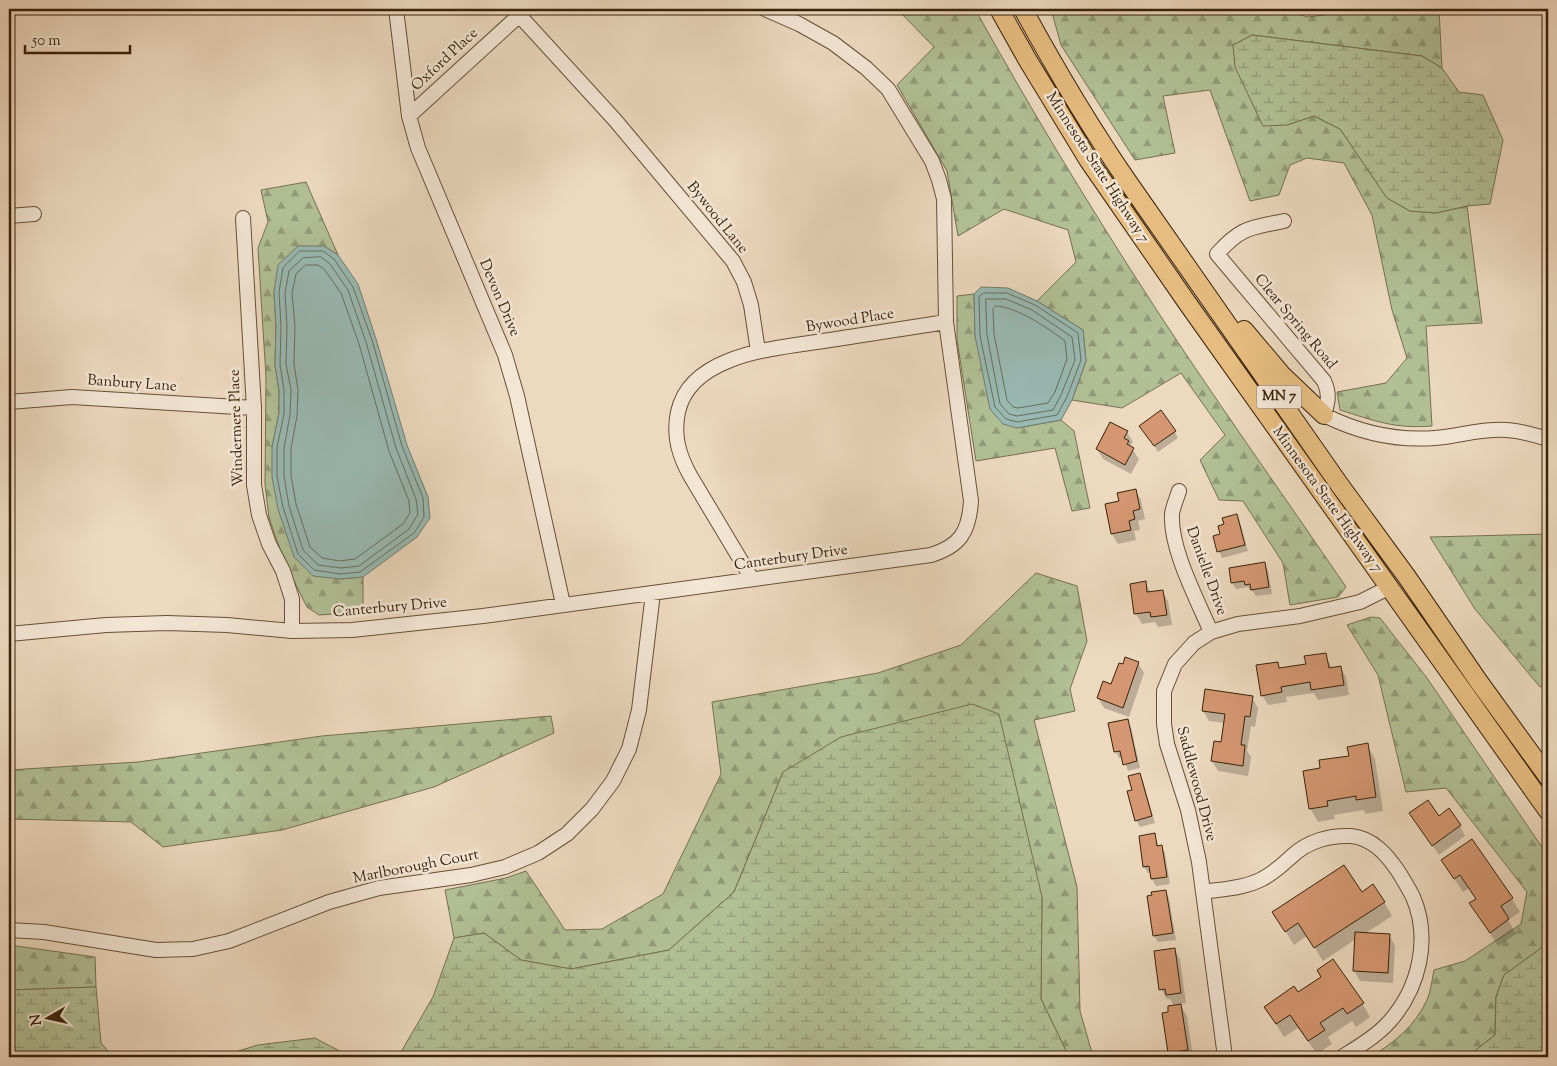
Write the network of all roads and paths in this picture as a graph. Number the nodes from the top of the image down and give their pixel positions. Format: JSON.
{"nodes":[{"id":1,"x":396,"y":9,"type":"edge"},
{"id":2,"x":765,"y":9,"type":"edge"},
{"id":3,"x":1000,"y":9,"type":"edge"},
{"id":4,"x":1023,"y":9,"type":"edge"},
{"id":5,"x":522,"y":12,"type":"edge"},
{"id":6,"x":409,"y":116,"type":"junction"},
{"id":7,"x":34,"y":214,"type":"dead end"},
{"id":8,"x":9,"y":216,"type":"edge"},
{"id":9,"x":244,"y":218,"type":"dead end"},
{"id":10,"x":1284,"y":221,"type":"dead end"},
{"id":11,"x":1205,"y":292,"type":"junction"},
{"id":12,"x":946,"y":322,"type":"junction"},
{"id":13,"x":758,"y":351,"type":"junction"},
{"id":14,"x":9,"y":402,"type":"edge"},
{"id":15,"x":254,"y":408,"type":"junction"},
{"id":16,"x":1324,"y":415,"type":"junction"},
{"id":17,"x":1548,"y":439,"type":"edge"},
{"id":18,"x":1179,"y":491,"type":"dead end"},
{"id":19,"x":752,"y":579,"type":"junction"},
{"id":20,"x":1390,"y":588,"type":"junction"},
{"id":21,"x":653,"y":592,"type":"junction"},
{"id":22,"x":563,"y":604,"type":"junction"},
{"id":23,"x":292,"y":631,"type":"junction"},
{"id":24,"x":1211,"y":632,"type":"junction"},
{"id":25,"x":9,"y":634,"type":"edge"},
{"id":26,"x":1548,"y":777,"type":"edge"},
{"id":27,"x":1548,"y":811,"type":"edge"},
{"id":28,"x":1203,"y":892,"type":"junction"},
{"id":29,"x":9,"y":930,"type":"edge"},
{"id":30,"x":1225,"y":1057,"type":"edge"},
{"id":31,"x":1342,"y":1057,"type":"edge"}],
"edges":[{"from":1,"to":6,"type":"street","name":"Devon Drive"},
{"from":2,"to":12,"type":"street","name":"Canterbury Drive"},
{"from":3,"to":20,"type":"main road","name":"Minnesota State Highway 7","number":"MN 7"},
{"from":4,"to":11,"type":"main road","name":"Minnesota State Highway 7","number":"MN 7"},
{"from":5,"to":6,"type":"street","name":"Oxford Place"},
{"from":5,"to":13,"type":"street","name":"Bywood Lane"},
{"from":6,"to":22,"type":"street","name":"Devon Drive"},
{"from":7,"to":8,"type":"street"},
{"from":9,"to":15,"type":"street","name":"Windermere Place"},
{"from":10,"to":16,"type":"street","name":"Clear Spring Road"},
{"from":11,"to":16,"type":"main road"},
{"from":11,"to":26,"type":"main road","name":"Minnesota State Highway 7","number":"MN 7"},
{"from":12,"to":13,"type":"street","name":"Bywood Place"},
{"from":12,"to":19,"type":"street","name":"Canterbury Drive"},
{"from":13,"to":19,"type":"street"},
{"from":14,"to":15,"type":"street","name":"Banbury Lane"},
{"from":15,"to":23,"type":"street","name":"Windermere Place"},
{"from":16,"to":17,"type":"street"},
{"from":18,"to":24,"type":"street","name":"Danielle Drive"},
{"from":19,"to":21,"type":"street","name":"Canterbury Drive"},
{"from":20,"to":24,"type":"street","name":"Saddlewood Drive"},
{"from":20,"to":27,"type":"main road","name":"Minnesota State Highway 7","number":"MN 7"},
{"from":21,"to":22,"type":"street","name":"Canterbury Drive"},
{"from":21,"to":29,"type":"street","name":"Marlborough Court"},
{"from":22,"to":23,"type":"street","name":"Canterbury Drive"},
{"from":23,"to":25,"type":"street","name":"Canterbury Drive"},
{"from":24,"to":28,"type":"street","name":"Saddlewood Drive"},
{"from":28,"to":30,"type":"street","name":"Saddlewood Drive"},
{"from":28,"to":31,"type":"street"}]}
